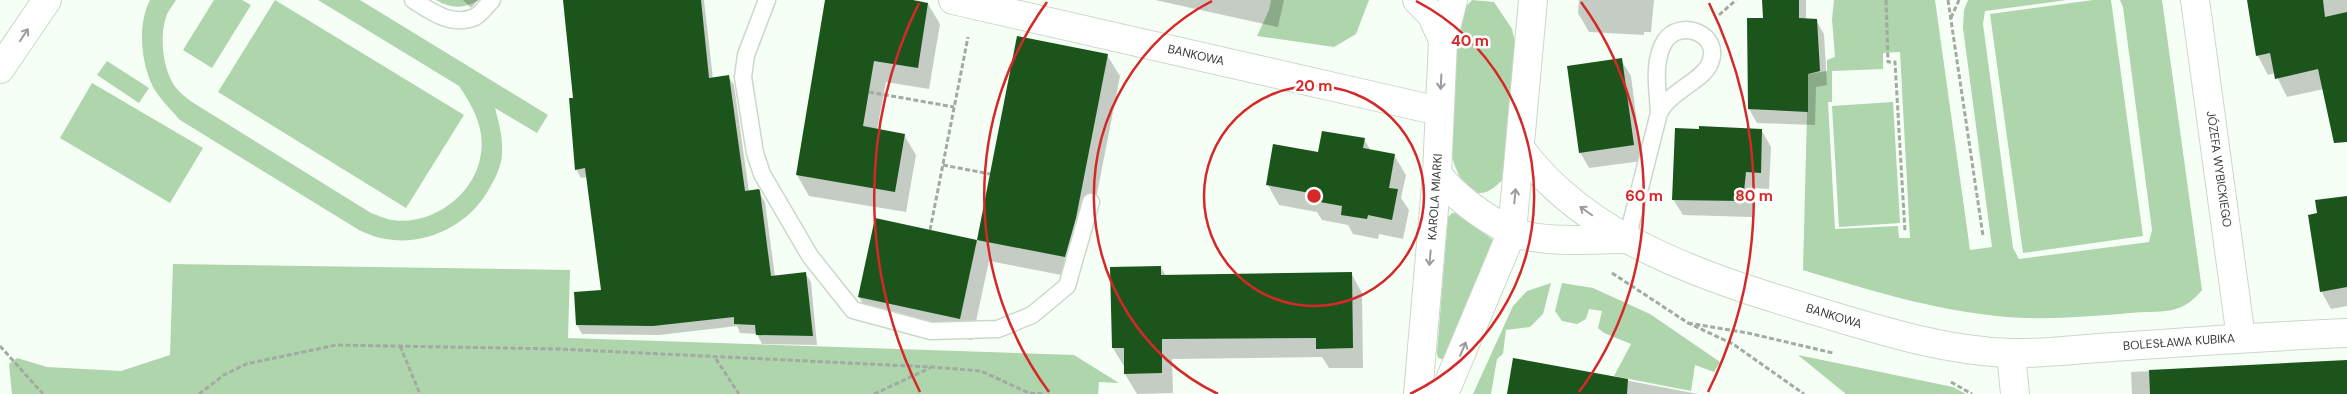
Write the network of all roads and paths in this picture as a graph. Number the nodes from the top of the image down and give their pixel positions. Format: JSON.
{"nodes":[{"id":1,"x":48,"y":0,"type":"edge"},
{"id":2,"x":413,"y":0,"type":"edge"},
{"id":3,"x":492,"y":0,"type":"edge"},
{"id":4,"x":767,"y":0,"type":"edge"},
{"id":5,"x":1417,"y":0,"type":"edge"},
{"id":6,"x":1453,"y":0,"type":"edge"},
{"id":7,"x":1511,"y":0,"type":"edge"},
{"id":8,"x":1533,"y":0,"type":"edge"},
{"id":9,"x":1886,"y":0,"type":"edge"},
{"id":10,"x":1948,"y":0,"type":"edge"},
{"id":11,"x":1959,"y":0,"type":"edge"},
{"id":12,"x":2195,"y":0,"type":"edge"},
{"id":13,"x":964,"y":2,"type":"edge"},
{"id":14,"x":1951,"y":19,"type":"junction"},
{"id":15,"x":1443,"y":40,"type":"junction"},
{"id":16,"x":1530,"y":40,"type":"junction"},
{"id":17,"x":0,"y":69,"type":"edge"},
{"id":18,"x":869,"y":92,"type":"dead end"},
{"id":19,"x":954,"y":107,"type":"junction"},
{"id":20,"x":1439,"y":111,"type":"junction"},
{"id":21,"x":1659,"y":113,"type":"junction"},
{"id":22,"x":1520,"y":148,"type":"junction"},
{"id":23,"x":943,"y":164,"type":"junction"},
{"id":24,"x":990,"y":174,"type":"dead end"},
{"id":25,"x":1437,"y":174,"type":"junction"},
{"id":26,"x":1091,"y":202,"type":"dead end"},
{"id":27,"x":930,"y":230,"type":"dead end"},
{"id":28,"x":1512,"y":232,"type":"junction"},
{"id":29,"x":1905,"y":232,"type":"dead end"},
{"id":30,"x":1983,"y":236,"type":"dead end"},
{"id":31,"x":1626,"y":239,"type":"junction"},
{"id":32,"x":1604,"y":270,"type":"dead end"},
{"id":33,"x":1688,"y":323,"type":"junction"},
{"id":34,"x":2347,"y":333,"type":"edge"},
{"id":35,"x":2241,"y":338,"type":"junction"},
{"id":36,"x":0,"y":346,"type":"edge"},
{"id":37,"x":400,"y":346,"type":"junction"},
{"id":38,"x":2011,"y":353,"type":"junction"},
{"id":39,"x":1835,"y":354,"type":"dead end"},
{"id":40,"x":716,"y":358,"type":"junction"},
{"id":41,"x":931,"y":367,"type":"junction"},
{"id":42,"x":1949,"y":381,"type":"dead end"},
{"id":43,"x":1030,"y":393,"type":"edge"},
{"id":44,"x":43,"y":394,"type":"edge"},
{"id":45,"x":199,"y":394,"type":"edge"},
{"id":46,"x":420,"y":394,"type":"edge"},
{"id":47,"x":739,"y":394,"type":"edge"},
{"id":48,"x":874,"y":394,"type":"edge"},
{"id":49,"x":1043,"y":394,"type":"edge"},
{"id":50,"x":1418,"y":394,"type":"edge"},
{"id":51,"x":1444,"y":394,"type":"edge"},
{"id":52,"x":1804,"y":394,"type":"edge"},
{"id":53,"x":1972,"y":394,"type":"edge"},
{"id":54,"x":2015,"y":394,"type":"edge"}],
"edges":[{"from":17,"to":1,"type":"street","one_way":true},
{"from":2,"to":3,"type":"lane"},
{"from":4,"to":26,"type":"lane"},
{"from":5,"to":15,"type":"street"},
{"from":6,"to":15,"type":"street","name":"KAROLA MIARKI"},
{"from":7,"to":16,"type":"street"},
{"from":8,"to":16,"type":"street"},
{"from":9,"to":29,"type":"path"},
{"from":10,"to":14,"type":"path"},
{"from":11,"to":14,"type":"path"},
{"from":12,"to":35,"type":"street","name":"JÓZEFA WYBICKIEGO"},
{"from":13,"to":19,"type":"path"},
{"from":13,"to":20,"type":"street","name":"BANKOWA"},
{"from":14,"to":30,"type":"path"},
{"from":15,"to":20,"type":"street","name":"KAROLA MIARKI","one_way":true},
{"from":16,"to":22,"type":"street"},
{"from":18,"to":19,"type":"path"},
{"from":19,"to":23,"type":"path"},
{"from":20,"to":25,"type":"street","name":"KAROLA MIARKI"},
{"from":21,"to":21,"type":"lane"},
{"from":21,"to":31,"type":"lane"},
{"from":28,"to":22,"type":"street","one_way":true},
{"from":31,"to":22,"type":"street","name":"BANKOWA","one_way":true},
{"from":23,"to":24,"type":"path"},
{"from":23,"to":27,"type":"path"},
{"from":25,"to":28,"type":"street","name":"BANKOWA"},
{"from":25,"to":50,"type":"street","name":"KAROLA MIARKI","one_way":true},
{"from":28,"to":31,"type":"street","name":"BANKOWA"},
{"from":51,"to":28,"type":"street","one_way":true},
{"from":31,"to":38,"type":"street","name":"BANKOWA"},
{"from":32,"to":33,"type":"path"},
{"from":33,"to":39,"type":"path"},
{"from":33,"to":52,"type":"path"},
{"from":34,"to":35,"type":"street","name":"BOLESŁAWA KUBIKA"},
{"from":35,"to":38,"type":"street","name":"BOLESŁAWA KUBIKA"},
{"from":36,"to":44,"type":"path"},
{"from":37,"to":40,"type":"path"},
{"from":37,"to":45,"type":"path"},
{"from":37,"to":46,"type":"path"},
{"from":38,"to":54,"type":"street"},
{"from":40,"to":41,"type":"path"},
{"from":40,"to":47,"type":"path"},
{"from":41,"to":43,"type":"path"},
{"from":41,"to":48,"type":"path"},
{"from":42,"to":53,"type":"path"},
{"from":43,"to":49,"type":"path"}]}
